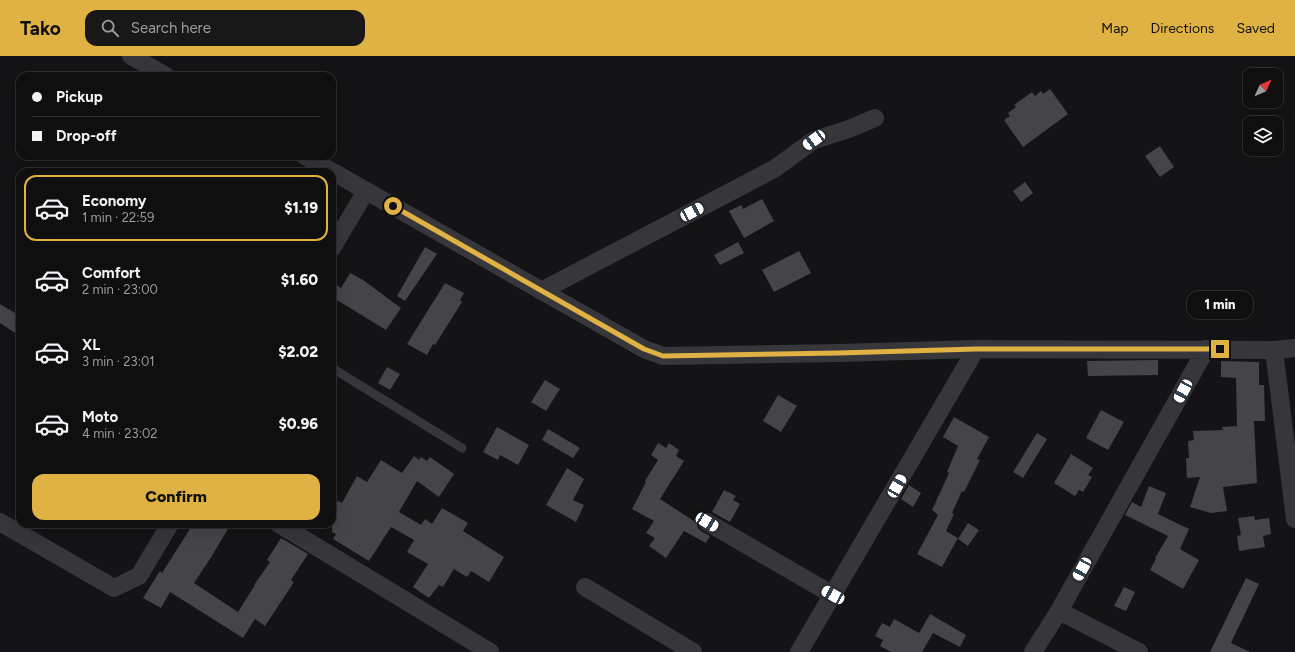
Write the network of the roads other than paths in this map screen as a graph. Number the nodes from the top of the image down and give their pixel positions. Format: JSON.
{"nodes":[{"id":1,"x":131,"y":56,"type":"edge"},
{"id":2,"x":159,"y":72,"type":"edge"},
{"id":3,"x":875,"y":118,"type":"dead end"},
{"id":4,"x":312,"y":160,"type":"edge"},
{"id":5,"x":326,"y":168,"type":"edge"},
{"id":6,"x":336,"y":174,"type":"edge"},
{"id":7,"x":366,"y":191,"type":"junction"},
{"id":8,"x":336,"y":241,"type":"edge"},
{"id":9,"x":541,"y":290,"type":"junction"},
{"id":10,"x":1295,"y":348,"type":"edge"},
{"id":11,"x":976,"y":349,"type":"junction"},
{"id":12,"x":1206,"y":349,"type":"junction"},
{"id":13,"x":1274,"y":350,"type":"junction"},
{"id":14,"x":336,"y":370,"type":"edge"},
{"id":15,"x":462,"y":448,"type":"dead end"},
{"id":16,"x":1295,"y":519,"type":"edge"},
{"id":17,"x":0,"y":522,"type":"edge"},
{"id":18,"x":707,"y":522,"type":"dead end"},
{"id":19,"x":168,"y":528,"type":"edge"},
{"id":20,"x":286,"y":528,"type":"edge"},
{"id":21,"x":585,"y":587,"type":"dead end"},
{"id":22,"x":833,"y":595,"type":"junction"},
{"id":23,"x":1059,"y":611,"type":"junction"},
{"id":24,"x":490,"y":652,"type":"edge"},
{"id":25,"x":693,"y":652,"type":"edge"},
{"id":26,"x":799,"y":652,"type":"edge"},
{"id":27,"x":1033,"y":652,"type":"edge"},
{"id":28,"x":1139,"y":652,"type":"edge"}],
"edges":[{"from":1,"to":2,"type":"street"},
{"from":3,"to":9,"type":"street"},
{"from":4,"to":5,"type":"street"},
{"from":6,"to":7,"type":"street"},
{"from":7,"to":8,"type":"street"},
{"from":7,"to":9,"type":"street"},
{"from":9,"to":11,"type":"street"},
{"from":10,"to":13,"type":"street"},
{"from":11,"to":12,"type":"street"},
{"from":11,"to":22,"type":"street"},
{"from":12,"to":13,"type":"street"},
{"from":12,"to":23,"type":"street"},
{"from":13,"to":16,"type":"street"},
{"from":14,"to":15,"type":"lane"},
{"from":17,"to":19,"type":"street"},
{"from":18,"to":22,"type":"street"},
{"from":20,"to":24,"type":"street"},
{"from":21,"to":25,"type":"street"},
{"from":22,"to":26,"type":"street"},
{"from":23,"to":27,"type":"street"},
{"from":23,"to":28,"type":"street"}]}
